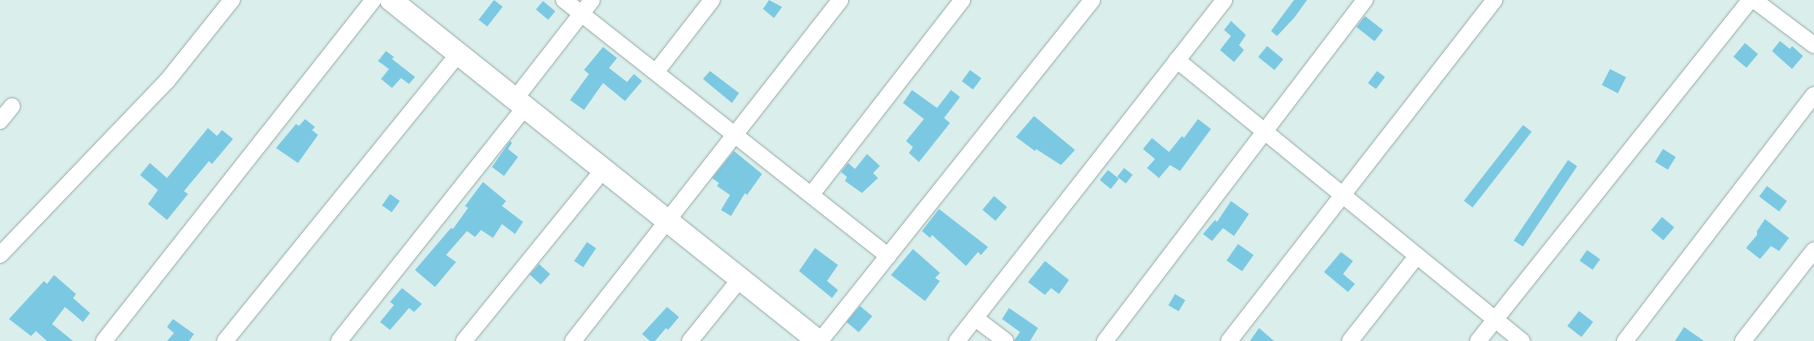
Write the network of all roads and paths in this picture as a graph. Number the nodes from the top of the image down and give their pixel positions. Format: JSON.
{"nodes":[{"id":1,"x":232,"y":0,"type":"edge"},
{"id":2,"x":373,"y":0,"type":"edge"},
{"id":3,"x":391,"y":0,"type":"edge"},
{"id":4,"x":564,"y":0,"type":"edge"},
{"id":5,"x":592,"y":0,"type":"edge"},
{"id":6,"x":712,"y":0,"type":"edge"},
{"id":7,"x":840,"y":0,"type":"edge"},
{"id":8,"x":962,"y":0,"type":"edge"},
{"id":9,"x":1092,"y":0,"type":"edge"},
{"id":10,"x":1224,"y":0,"type":"edge"},
{"id":11,"x":1366,"y":0,"type":"edge"},
{"id":12,"x":1494,"y":0,"type":"edge"},
{"id":13,"x":1750,"y":0,"type":"edge"},
{"id":14,"x":1754,"y":0,"type":"edge"},
{"id":15,"x":582,"y":14,"type":"junction"},
{"id":16,"x":1814,"y":45,"type":"edge"},
{"id":17,"x":458,"y":54,"type":"junction"},
{"id":18,"x":1177,"y":60,"type":"junction"},
{"id":19,"x":656,"y":72,"type":"junction"},
{"id":20,"x":1814,"y":95,"type":"edge"},
{"id":21,"x":520,"y":103,"type":"junction"},
{"id":22,"x":12,"y":106,"type":"dead end"},
{"id":23,"x":0,"y":121,"type":"edge"},
{"id":24,"x":1265,"y":132,"type":"junction"},
{"id":25,"x":735,"y":135,"type":"junction"},
{"id":26,"x":603,"y":170,"type":"junction"},
{"id":27,"x":811,"y":195,"type":"junction"},
{"id":28,"x":1342,"y":195,"type":"junction"},
{"id":29,"x":668,"y":221,"type":"junction"},
{"id":30,"x":1814,"y":250,"type":"edge"},
{"id":31,"x":0,"y":254,"type":"edge"},
{"id":32,"x":888,"y":256,"type":"junction"},
{"id":33,"x":1417,"y":256,"type":"junction"},
{"id":34,"x":740,"y":279,"type":"junction"},
{"id":35,"x":975,"y":318,"type":"junction"},
{"id":36,"x":1495,"y":319,"type":"junction"},
{"id":37,"x":104,"y":341,"type":"edge"},
{"id":38,"x":225,"y":341,"type":"edge"},
{"id":39,"x":339,"y":341,"type":"edge"},
{"id":40,"x":464,"y":341,"type":"edge"},
{"id":41,"x":573,"y":341,"type":"edge"},
{"id":42,"x":690,"y":341,"type":"edge"},
{"id":43,"x":819,"y":341,"type":"edge"},
{"id":44,"x":957,"y":341,"type":"edge"},
{"id":45,"x":1005,"y":341,"type":"edge"},
{"id":46,"x":1104,"y":341,"type":"edge"},
{"id":47,"x":1229,"y":341,"type":"edge"},
{"id":48,"x":1350,"y":341,"type":"edge"},
{"id":49,"x":1478,"y":341,"type":"edge"},
{"id":50,"x":1522,"y":341,"type":"edge"},
{"id":51,"x":1625,"y":341,"type":"edge"},
{"id":52,"x":1743,"y":341,"type":"edge"}],
"edges":[{"from":1,"to":31,"type":"street"},
{"from":2,"to":37,"type":"street"},
{"from":3,"to":17,"type":"street"},
{"from":4,"to":15,"type":"street"},
{"from":5,"to":15,"type":"street"},
{"from":6,"to":19,"type":"street"},
{"from":7,"to":25,"type":"street"},
{"from":8,"to":27,"type":"street"},
{"from":9,"to":32,"type":"street"},
{"from":10,"to":18,"type":"street"},
{"from":11,"to":24,"type":"street"},
{"from":12,"to":28,"type":"street"},
{"from":13,"to":36,"type":"street"},
{"from":14,"to":16,"type":"street"},
{"from":15,"to":19,"type":"street"},
{"from":15,"to":21,"type":"street"},
{"from":17,"to":21,"type":"street"},
{"from":17,"to":38,"type":"street"},
{"from":18,"to":24,"type":"street"},
{"from":18,"to":35,"type":"street"},
{"from":19,"to":25,"type":"street"},
{"from":20,"to":51,"type":"street"},
{"from":21,"to":26,"type":"street"},
{"from":21,"to":39,"type":"street"},
{"from":22,"to":23,"type":"street"},
{"from":24,"to":28,"type":"street"},
{"from":24,"to":46,"type":"street"},
{"from":25,"to":27,"type":"street"},
{"from":25,"to":29,"type":"street"},
{"from":26,"to":29,"type":"street"},
{"from":26,"to":40,"type":"street"},
{"from":27,"to":32,"type":"street"},
{"from":28,"to":33,"type":"street"},
{"from":28,"to":47,"type":"street"},
{"from":29,"to":34,"type":"street"},
{"from":29,"to":41,"type":"street"},
{"from":30,"to":52,"type":"street"},
{"from":32,"to":43,"type":"street"},
{"from":33,"to":36,"type":"street"},
{"from":33,"to":48,"type":"street"},
{"from":34,"to":42,"type":"street"},
{"from":34,"to":43,"type":"street"},
{"from":35,"to":44,"type":"street"},
{"from":35,"to":45,"type":"street"},
{"from":36,"to":49,"type":"street"},
{"from":36,"to":50,"type":"street"}]}
